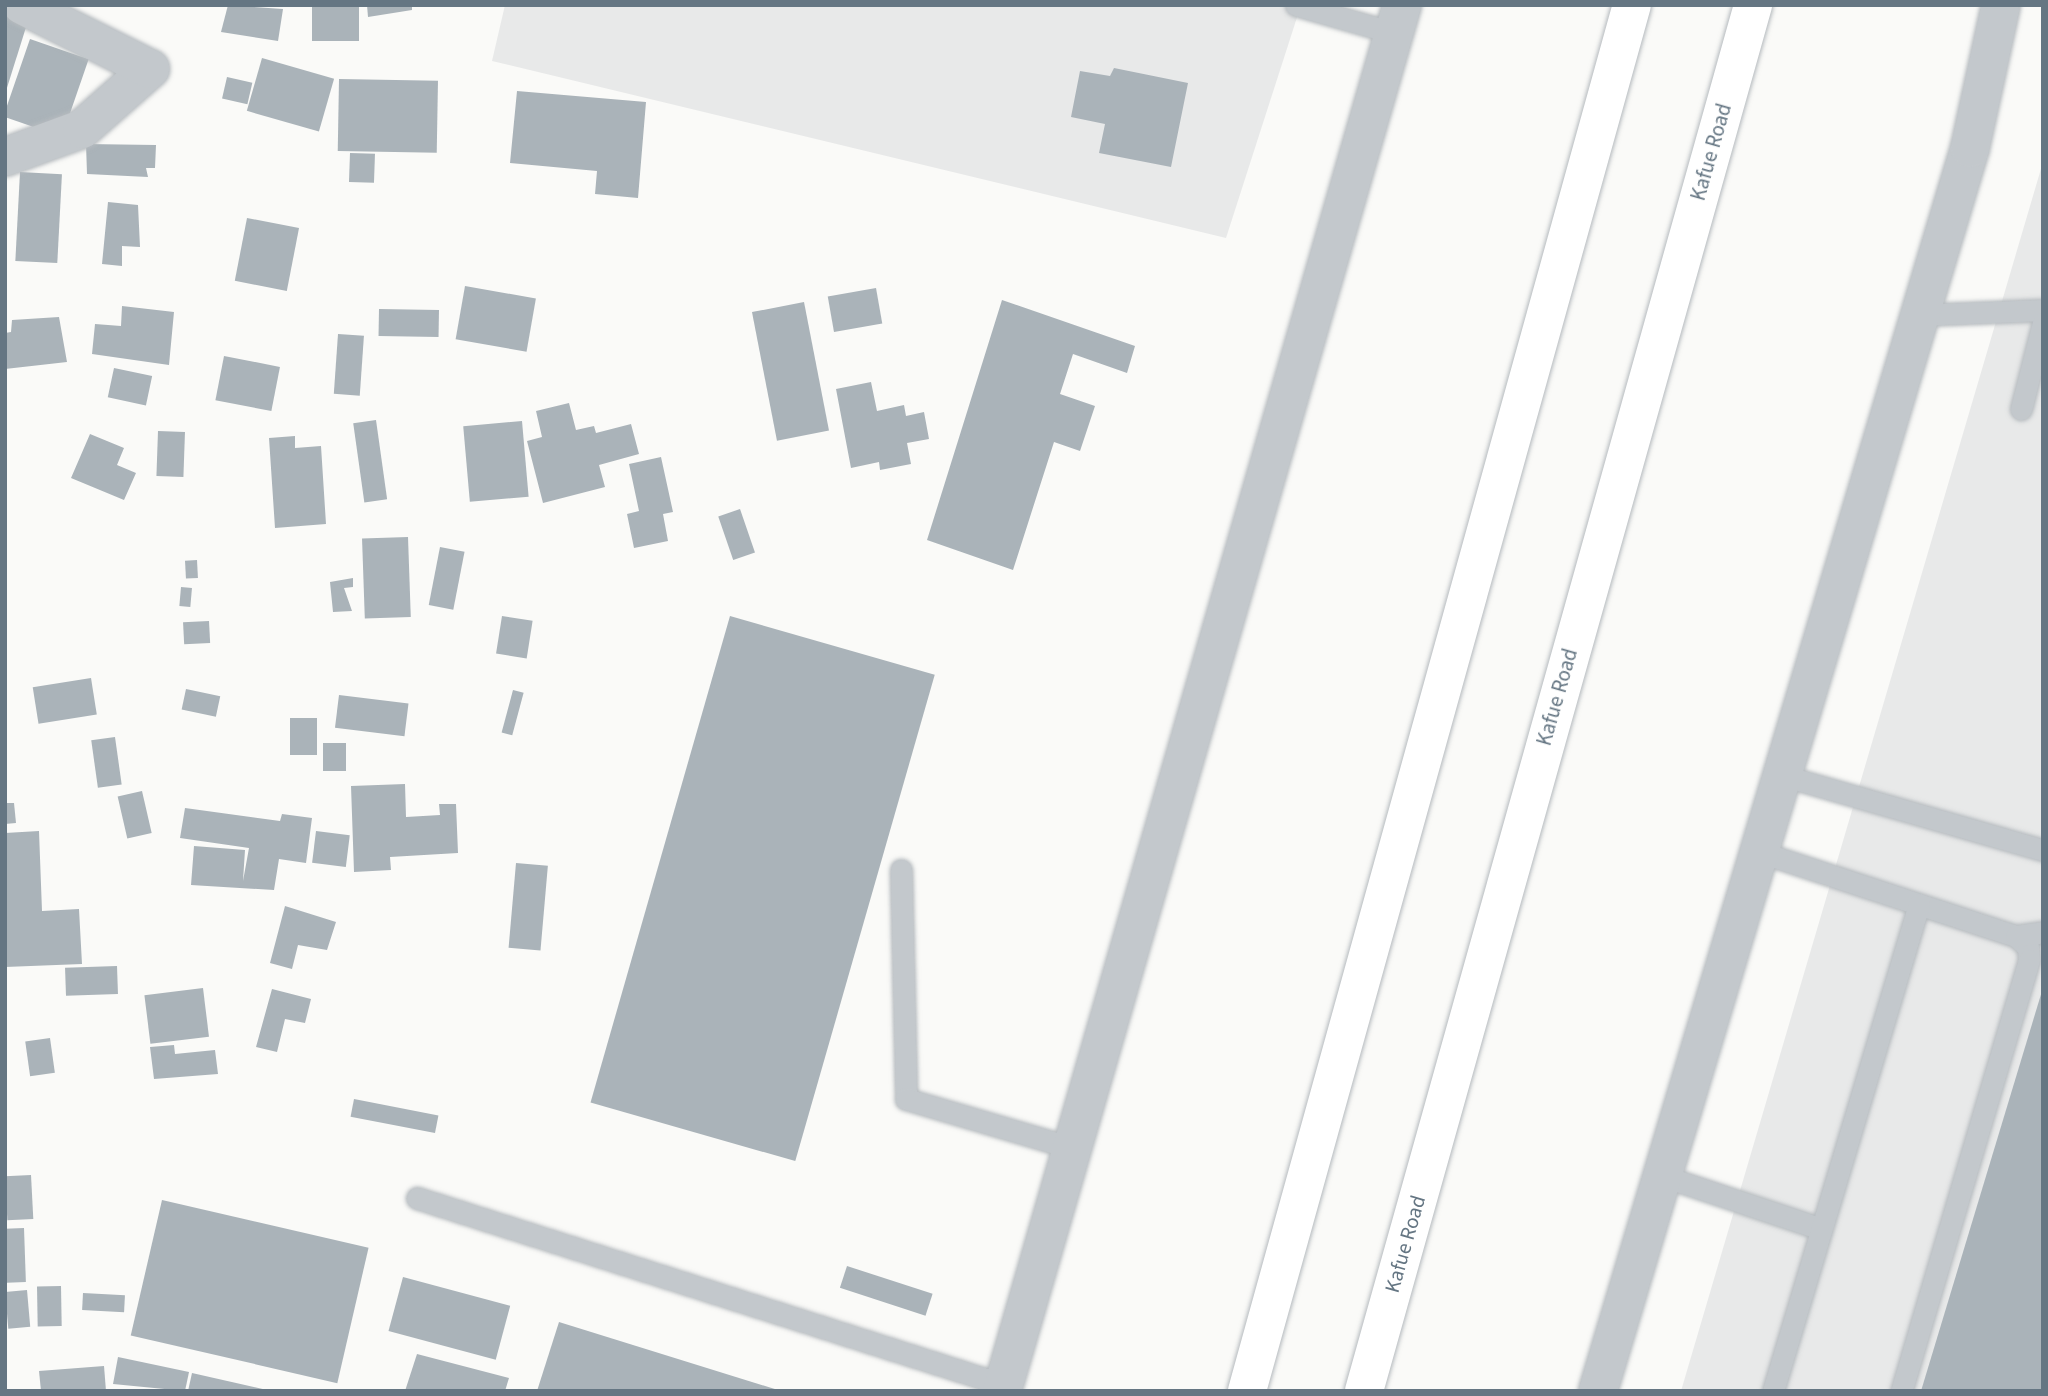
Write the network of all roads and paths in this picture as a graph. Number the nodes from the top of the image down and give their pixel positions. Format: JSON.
{"nodes":[{"id":1,"x":22,"y":5,"type":"edge"},
{"id":2,"x":1296,"y":5,"type":"edge"},
{"id":3,"x":1632,"y":5,"type":"edge"},
{"id":4,"x":1753,"y":5,"type":"edge"},
{"id":5,"x":2001,"y":5,"type":"edge"},
{"id":6,"x":1398,"y":19,"type":"edge"},
{"id":7,"x":5,"y":157,"type":"edge"},
{"id":8,"x":2043,"y":310,"type":"edge"},
{"id":9,"x":1919,"y":315,"type":"junction"},
{"id":10,"x":2043,"y":323,"type":"edge"},
{"id":11,"x":2021,"y":409,"type":"dead end"},
{"id":12,"x":1782,"y":775,"type":"junction"},
{"id":13,"x":2043,"y":850,"type":"edge"},
{"id":14,"x":1760,"y":852,"type":"junction"},
{"id":15,"x":901,"y":870,"type":"dead end"},
{"id":16,"x":1919,"y":904,"type":"junction"},
{"id":17,"x":2043,"y":932,"type":"edge"},
{"id":18,"x":2016,"y":936,"type":"junction"},
{"id":19,"x":1072,"y":1148,"type":"junction"},
{"id":20,"x":1663,"y":1176,"type":"junction"},
{"id":21,"x":417,"y":1198,"type":"dead end"},
{"id":22,"x":1821,"y":1229,"type":"junction"},
{"id":23,"x":1003,"y":1388,"type":"edge"},
{"id":24,"x":1247,"y":1391,"type":"edge"},
{"id":25,"x":1364,"y":1391,"type":"edge"},
{"id":26,"x":1598,"y":1391,"type":"edge"},
{"id":27,"x":1773,"y":1391,"type":"edge"},
{"id":28,"x":1901,"y":1391,"type":"edge"}],
"edges":[{"from":1,"to":7,"type":"street"},
{"from":2,"to":6,"type":"lane"},
{"from":3,"to":24,"type":"main road"},
{"from":4,"to":25,"type":"main road","name":"Kafue Road"},
{"from":5,"to":9,"type":"street"},
{"from":6,"to":19,"type":"street"},
{"from":8,"to":9,"type":"lane"},
{"from":9,"to":12,"type":"street"},
{"from":10,"to":11,"type":"lane"},
{"from":12,"to":13,"type":"lane"},
{"from":12,"to":14,"type":"street"},
{"from":14,"to":16,"type":"lane"},
{"from":14,"to":20,"type":"street"},
{"from":15,"to":19,"type":"lane"},
{"from":16,"to":18,"type":"lane"},
{"from":16,"to":22,"type":"lane"},
{"from":17,"to":18,"type":"lane"},
{"from":18,"to":28,"type":"lane"},
{"from":19,"to":23,"type":"street"},
{"from":20,"to":22,"type":"lane"},
{"from":20,"to":26,"type":"street"},
{"from":21,"to":23,"type":"lane"},
{"from":22,"to":27,"type":"lane"}]}
